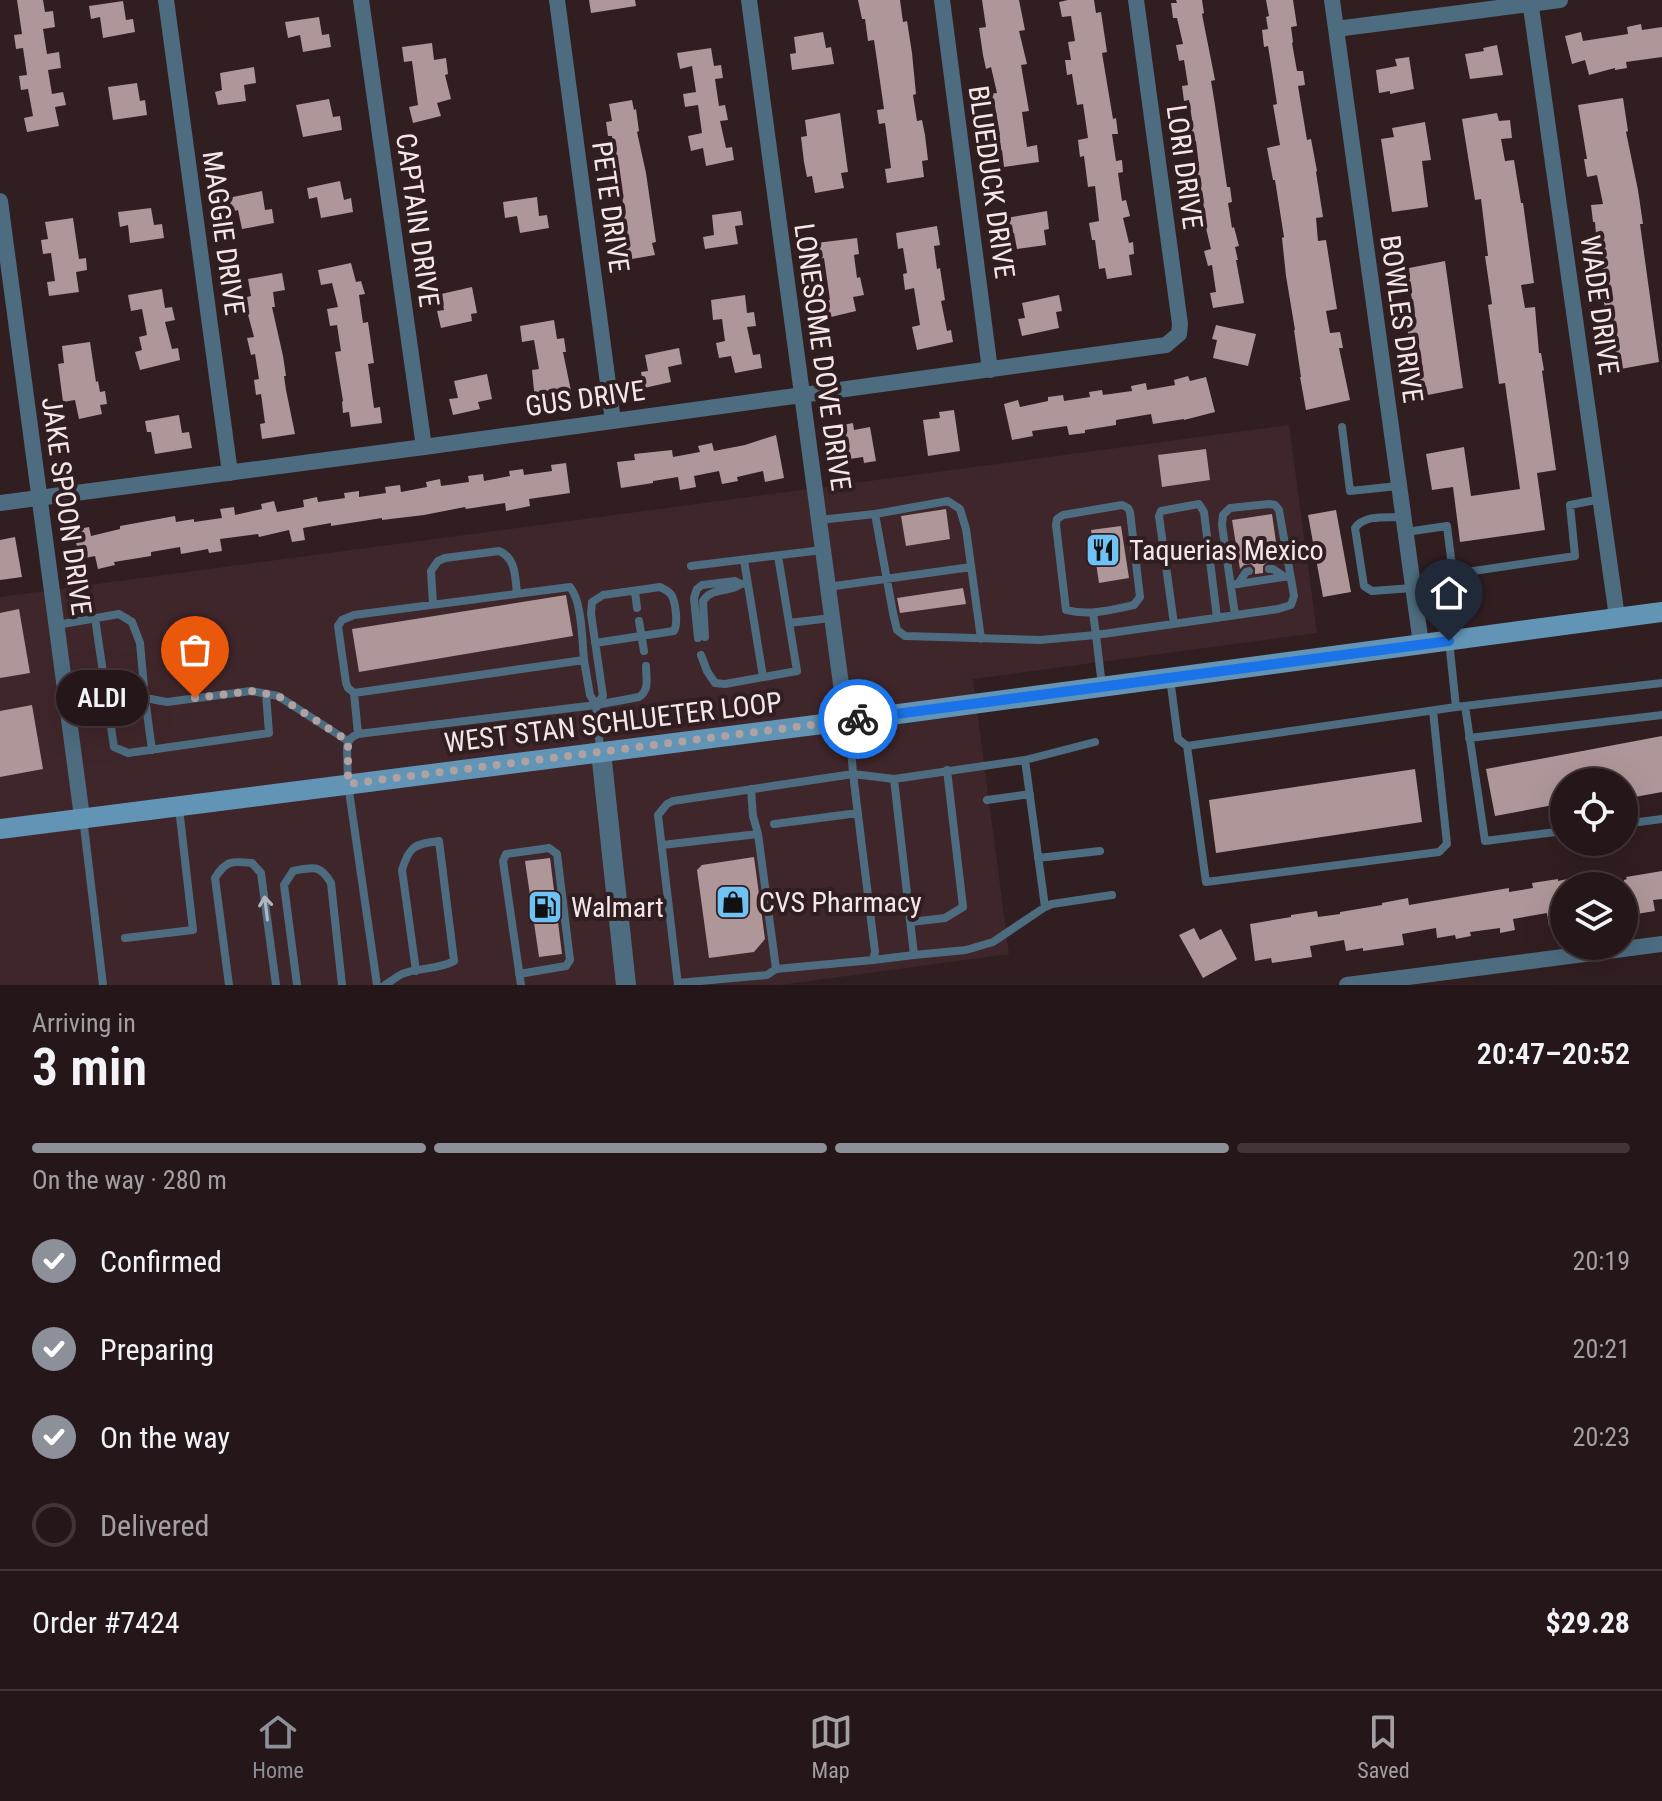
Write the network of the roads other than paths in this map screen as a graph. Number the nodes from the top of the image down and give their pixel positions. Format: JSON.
{"nodes":[{"id":1,"x":166,"y":0,"type":"edge"},
{"id":2,"x":361,"y":0,"type":"edge"},
{"id":3,"x":557,"y":0,"type":"edge"},
{"id":4,"x":749,"y":0,"type":"edge"},
{"id":5,"x":942,"y":0,"type":"edge"},
{"id":6,"x":1136,"y":0,"type":"edge"},
{"id":7,"x":1332,"y":0,"type":"edge"},
{"id":8,"x":1560,"y":0,"type":"edge"},
{"id":9,"x":1530,"y":2,"type":"edge"},
{"id":10,"x":1336,"y":29,"type":"junction"},
{"id":11,"x":0,"y":201,"type":"edge"},
{"id":12,"x":1175,"y":339,"type":"joint"},
{"id":13,"x":990,"y":370,"type":"junction"},
{"id":14,"x":802,"y":395,"type":"junction"},
{"id":15,"x":613,"y":421,"type":"junction"},
{"id":16,"x":1342,"y":427,"type":"dead end"},
{"id":17,"x":424,"y":447,"type":"junction"},
{"id":18,"x":230,"y":473,"type":"junction"},
{"id":19,"x":1399,"y":486,"type":"junction"},
{"id":20,"x":40,"y":497,"type":"junction"},
{"id":21,"x":1601,"y":499,"type":"junction"},
{"id":22,"x":0,"y":503,"type":"edge"},
{"id":23,"x":875,"y":514,"type":"junction"},
{"id":24,"x":819,"y":520,"type":"junction"},
{"id":25,"x":1405,"y":524,"type":"junction"},
{"id":26,"x":823,"y":550,"type":"junction"},
{"id":27,"x":778,"y":556,"type":"junction"},
{"id":28,"x":744,"y":560,"type":"junction"},
{"id":29,"x":691,"y":566,"type":"dead end"},
{"id":30,"x":971,"y":567,"type":"junction"},
{"id":31,"x":1269,"y":569,"type":"dead end"},
{"id":32,"x":1249,"y":571,"type":"dead end"},
{"id":33,"x":1288,"y":577,"type":"junction"},
{"id":34,"x":886,"y":578,"type":"junction"},
{"id":35,"x":744,"y":583,"type":"junction"},
{"id":36,"x":1234,"y":584,"type":"junction"},
{"id":37,"x":828,"y":587,"type":"junction"},
{"id":38,"x":1413,"y":588,"type":"junction"},
{"id":39,"x":635,"y":591,"type":"junction"},
{"id":40,"x":517,"y":593,"type":"junction"},
{"id":41,"x":433,"y":604,"type":"junction"},
{"id":42,"x":637,"y":608,"type":"dead end"},
{"id":43,"x":1662,"y":612,"type":"edge"},
{"id":44,"x":1093,"y":613,"type":"junction"},
{"id":45,"x":1235,"y":615,"type":"junction"},
{"id":46,"x":1617,"y":617,"type":"junction"},
{"id":47,"x":95,"y":618,"type":"junction"},
{"id":48,"x":832,"y":618,"type":"junction"},
{"id":49,"x":1217,"y":618,"type":"junction"},
{"id":50,"x":639,"y":621,"type":"dead end"},
{"id":51,"x":789,"y":623,"type":"junction"},
{"id":52,"x":1174,"y":624,"type":"junction"},
{"id":53,"x":57,"y":625,"type":"junction"},
{"id":54,"x":1096,"y":635,"type":"junction"},
{"id":55,"x":642,"y":636,"type":"junction"},
{"id":56,"x":702,"y":638,"type":"dead end"},
{"id":57,"x":981,"y":639,"type":"junction"},
{"id":58,"x":1449,"y":641,"type":"junction"},
{"id":59,"x":595,"y":643,"type":"junction"},
{"id":60,"x":1421,"y":644,"type":"junction"},
{"id":61,"x":644,"y":651,"type":"dead end"},
{"id":62,"x":704,"y":656,"type":"dead end"},
{"id":63,"x":584,"y":660,"type":"junction"},
{"id":64,"x":646,"y":666,"type":"dead end"},
{"id":65,"x":763,"y":677,"type":"junction"},
{"id":66,"x":1170,"y":678,"type":"junction"},
{"id":67,"x":1662,"y":683,"type":"edge"},
{"id":68,"x":1102,"y":687,"type":"junction"},
{"id":69,"x":354,"y":693,"type":"junction"},
{"id":70,"x":266,"y":694,"type":"junction"},
{"id":71,"x":145,"y":698,"type":"junction"},
{"id":72,"x":596,"y":705,"type":"junction"},
{"id":73,"x":1460,"y":706,"type":"junction"},
{"id":74,"x":1433,"y":711,"type":"junction"},
{"id":75,"x":1662,"y":715,"type":"edge"},
{"id":76,"x":847,"y":720,"type":"junction"},
{"id":77,"x":358,"y":734,"type":"junction"},
{"id":78,"x":1469,"y":738,"type":"junction"},
{"id":79,"x":348,"y":741,"type":"junction"},
{"id":80,"x":1095,"y":742,"type":"dead end"},
{"id":81,"x":1187,"y":746,"type":"junction"},
{"id":82,"x":152,"y":750,"type":"junction"},
{"id":83,"x":601,"y":752,"type":"junction"},
{"id":84,"x":1025,"y":760,"type":"junction"},
{"id":85,"x":947,"y":770,"type":"junction"},
{"id":86,"x":853,"y":774,"type":"junction"},
{"id":87,"x":894,"y":779,"type":"junction"},
{"id":88,"x":348,"y":784,"type":"junction"},
{"id":89,"x":751,"y":789,"type":"junction"},
{"id":90,"x":1030,"y":794,"type":"junction"},
{"id":91,"x":987,"y":800,"type":"dead end"},
{"id":92,"x":179,"y":805,"type":"junction"},
{"id":93,"x":858,"y":813,"type":"junction"},
{"id":94,"x":82,"y":817,"type":"junction"},
{"id":95,"x":1662,"y":819,"type":"edge"},
{"id":96,"x":1638,"y":822,"type":"edge"},
{"id":97,"x":774,"y":824,"type":"dead end"},
{"id":98,"x":0,"y":829,"type":"edge"},
{"id":99,"x":1550,"y":833,"type":"edge"},
{"id":100,"x":758,"y":834,"type":"junction"},
{"id":101,"x":662,"y":845,"type":"junction"},
{"id":102,"x":1100,"y":851,"type":"dead end"},
{"id":103,"x":1038,"y":858,"type":"junction"},
{"id":104,"x":1112,"y":895,"type":"dead end"},
{"id":105,"x":1045,"y":907,"type":"junction"},
{"id":106,"x":911,"y":922,"type":"junction"},
{"id":107,"x":125,"y":938,"type":"dead end"},
{"id":108,"x":1662,"y":944,"type":"edge"},
{"id":109,"x":914,"y":955,"type":"junction"},
{"id":110,"x":873,"y":960,"type":"junction"},
{"id":111,"x":776,"y":969,"type":"junction"},
{"id":112,"x":416,"y":971,"type":"junction"},
{"id":113,"x":519,"y":974,"type":"junction"},
{"id":114,"x":678,"y":984,"type":"edge"},
{"id":115,"x":103,"y":985,"type":"edge"},
{"id":116,"x":229,"y":985,"type":"edge"},
{"id":117,"x":276,"y":985,"type":"edge"},
{"id":118,"x":297,"y":985,"type":"edge"},
{"id":119,"x":342,"y":985,"type":"edge"},
{"id":120,"x":377,"y":985,"type":"edge"},
{"id":121,"x":385,"y":985,"type":"edge"},
{"id":122,"x":521,"y":985,"type":"edge"},
{"id":123,"x":626,"y":985,"type":"edge"},
{"id":124,"x":1347,"y":985,"type":"edge"}],
"edges":[{"from":1,"to":18,"type":"street","name":"MAGGIE DRIVE"},
{"from":2,"to":17,"type":"street","name":"CAPTAIN DRIVE"},
{"from":3,"to":15,"type":"street","name":"PETE DRIVE"},
{"from":4,"to":14,"type":"street","name":"LONESOME DOVE DRIVE"},
{"from":5,"to":13,"type":"street","name":"BLUEDUCK DRIVE"},
{"from":6,"to":12,"type":"street","name":"LORI DRIVE"},
{"from":7,"to":10,"type":"street","name":"BOWLES DRIVE"},
{"from":8,"to":9,"type":"street"},
{"from":9,"to":10,"type":"street"},
{"from":9,"to":21,"type":"street","name":"WADE DRIVE"},
{"from":10,"to":19,"type":"street","name":"BOWLES DRIVE"},
{"from":11,"to":20,"type":"street","name":"JAKE SPOON DRIVE"},
{"from":12,"to":13,"type":"street","name":"GUS DRIVE"},
{"from":13,"to":14,"type":"street","name":"GUS DRIVE"},
{"from":14,"to":15,"type":"street","name":"GUS DRIVE"},
{"from":14,"to":24,"type":"street","name":"LONESOME DOVE DRIVE"},
{"from":15,"to":17,"type":"street","name":"GUS DRIVE"},
{"from":16,"to":19,"type":"lane"},
{"from":17,"to":18,"type":"street","name":"GUS DRIVE"},
{"from":18,"to":20,"type":"street","name":"GUS DRIVE"},
{"from":19,"to":25,"type":"street","name":"BOWLES DRIVE"},
{"from":20,"to":22,"type":"street","name":"GUS DRIVE"},
{"from":20,"to":53,"type":"street","name":"JAKE SPOON DRIVE"},
{"from":21,"to":25,"type":"lane"},
{"from":21,"to":46,"type":"street","name":"WADE DRIVE"},
{"from":23,"to":24,"type":"lane"},
{"from":23,"to":30,"type":"lane"},
{"from":23,"to":34,"type":"lane"},
{"from":24,"to":26,"type":"street","name":"LONESOME DOVE DRIVE"},
{"from":25,"to":38,"type":"street","name":"BOWLES DRIVE"},
{"from":25,"to":38,"type":"lane"},
{"from":26,"to":27,"type":"lane"},
{"from":26,"to":37,"type":"street","name":"LONESOME DOVE DRIVE"},
{"from":27,"to":28,"type":"lane"},
{"from":27,"to":51,"type":"lane"},
{"from":28,"to":29,"type":"lane"},
{"from":28,"to":35,"type":"lane"},
{"from":30,"to":34,"type":"lane"},
{"from":30,"to":57,"type":"lane"},
{"from":31,"to":33,"type":"lane"},
{"from":32,"to":36,"type":"lane"},
{"from":33,"to":36,"type":"lane"},
{"from":33,"to":36,"type":"lane"},
{"from":33,"to":45,"type":"lane"},
{"from":34,"to":37,"type":"lane"},
{"from":34,"to":57,"type":"lane"},
{"from":35,"to":56,"type":"lane"},
{"from":35,"to":65,"type":"lane"},
{"from":36,"to":45,"type":"lane"},
{"from":37,"to":48,"type":"street","name":"LONESOME DOVE DRIVE"},
{"from":38,"to":60,"type":"street","name":"BOWLES DRIVE"},
{"from":39,"to":42,"type":"lane"},
{"from":39,"to":55,"type":"lane"},
{"from":39,"to":59,"type":"lane"},
{"from":40,"to":41,"type":"lane"},
{"from":40,"to":41,"type":"lane"},
{"from":40,"to":63,"type":"lane"},
{"from":41,"to":69,"type":"lane"},
{"from":43,"to":46,"type":"main road","name":"WEST STAN SCHLUETER LOOP"},
{"from":44,"to":44,"type":"lane"},
{"from":44,"to":54,"type":"lane"},
{"from":45,"to":49,"type":"lane"},
{"from":46,"to":58,"type":"main road","name":"WEST STAN SCHLUETER LOOP"},
{"from":47,"to":53,"type":"lane"},
{"from":47,"to":71,"type":"lane"},
{"from":47,"to":82,"type":"lane"},
{"from":48,"to":51,"type":"lane"},
{"from":48,"to":76,"type":"street","name":"LONESOME DOVE DRIVE"},
{"from":49,"to":52,"type":"lane"},
{"from":49,"to":52,"type":"lane"},
{"from":50,"to":55,"type":"lane"},
{"from":51,"to":65,"type":"lane"},
{"from":52,"to":54,"type":"lane"},
{"from":53,"to":94,"type":"street","name":"JAKE SPOON DRIVE"},
{"from":54,"to":57,"type":"lane"},
{"from":54,"to":68,"type":"lane"},
{"from":55,"to":59,"type":"lane"},
{"from":55,"to":61,"type":"lane"},
{"from":58,"to":60,"type":"main road","name":"WEST STAN SCHLUETER LOOP"},
{"from":58,"to":73,"type":"lane"},
{"from":59,"to":72,"type":"lane"},
{"from":60,"to":66,"type":"main road","name":"WEST STAN SCHLUETER LOOP"},
{"from":62,"to":65,"type":"lane"},
{"from":63,"to":69,"type":"lane"},
{"from":63,"to":72,"type":"lane"},
{"from":64,"to":72,"type":"lane"},
{"from":66,"to":68,"type":"main road","name":"WEST STAN SCHLUETER LOOP"},
{"from":66,"to":81,"type":"lane"},
{"from":67,"to":73,"type":"lane"},
{"from":68,"to":76,"type":"main road","name":"WEST STAN SCHLUETER LOOP"},
{"from":69,"to":77,"type":"lane"},
{"from":70,"to":71,"type":"lane"},
{"from":70,"to":79,"type":"lane"},
{"from":70,"to":82,"type":"lane"},
{"from":71,"to":82,"type":"lane"},
{"from":72,"to":77,"type":"lane"},
{"from":72,"to":83,"type":"lane"},
{"from":73,"to":74,"type":"lane"},
{"from":73,"to":78,"type":"lane"},
{"from":74,"to":81,"type":"lane"},
{"from":74,"to":81,"type":"lane"},
{"from":75,"to":78,"type":"lane"},
{"from":76,"to":83,"type":"main road","name":"WEST STAN SCHLUETER LOOP"},
{"from":76,"to":86,"type":"lane"},
{"from":77,"to":79,"type":"lane"},
{"from":78,"to":99,"type":"lane"},
{"from":79,"to":88,"type":"lane"},
{"from":80,"to":84,"type":"lane"},
{"from":83,"to":88,"type":"main road","name":"WEST STAN SCHLUETER LOOP"},
{"from":83,"to":123,"type":"street"},
{"from":84,"to":85,"type":"lane"},
{"from":84,"to":90,"type":"lane"},
{"from":85,"to":87,"type":"lane"},
{"from":85,"to":106,"type":"lane"},
{"from":86,"to":87,"type":"lane"},
{"from":86,"to":89,"type":"lane"},
{"from":86,"to":93,"type":"lane"},
{"from":87,"to":106,"type":"lane"},
{"from":88,"to":92,"type":"main road","name":"WEST STAN SCHLUETER LOOP"},
{"from":88,"to":120,"type":"lane"},
{"from":89,"to":100,"type":"lane"},
{"from":89,"to":101,"type":"lane"},
{"from":90,"to":91,"type":"lane"},
{"from":90,"to":103,"type":"lane"},
{"from":92,"to":94,"type":"main road","name":"WEST STAN SCHLUETER LOOP"},
{"from":92,"to":107,"type":"lane"},
{"from":93,"to":97,"type":"lane"},
{"from":93,"to":110,"type":"lane"},
{"from":94,"to":98,"type":"main road","name":"WEST STAN SCHLUETER LOOP"},
{"from":94,"to":115,"type":"lane"},
{"from":95,"to":96,"type":"lane"},
{"from":100,"to":101,"type":"lane"},
{"from":100,"to":111,"type":"lane"},
{"from":101,"to":114,"type":"lane"},
{"from":102,"to":103,"type":"lane"},
{"from":103,"to":105,"type":"lane"},
{"from":104,"to":105,"type":"lane"},
{"from":105,"to":109,"type":"lane"},
{"from":106,"to":109,"type":"lane"},
{"from":108,"to":124,"type":"street"},
{"from":109,"to":110,"type":"lane"},
{"from":110,"to":111,"type":"lane"},
{"from":111,"to":114,"type":"lane"},
{"from":112,"to":112,"type":"lane"},
{"from":112,"to":121,"type":"lane"},
{"from":113,"to":113,"type":"lane"},
{"from":113,"to":122,"type":"lane"},
{"from":117,"to":116,"type":"lane","one_way":true},
{"from":118,"to":119,"type":"lane"}]}
